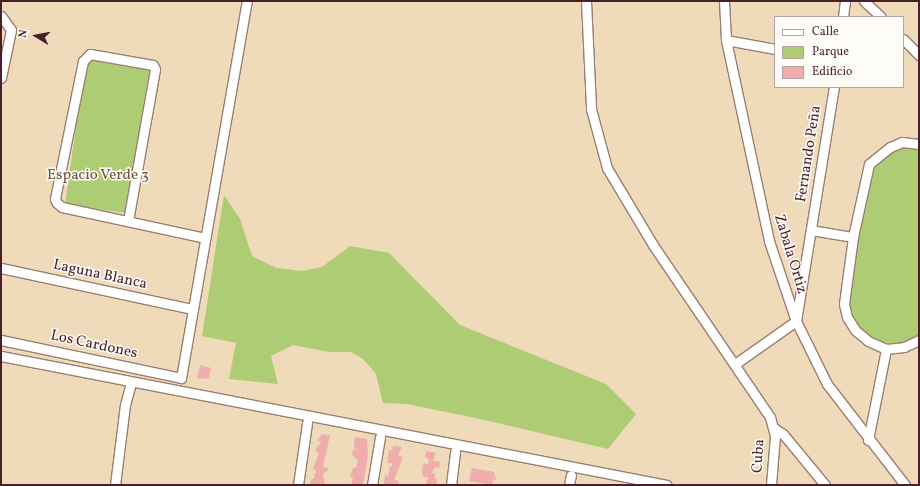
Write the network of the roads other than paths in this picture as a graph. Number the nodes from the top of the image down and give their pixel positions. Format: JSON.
{"nodes":[{"id":1,"x":246,"y":1,"type":"edge"},
{"id":2,"x":586,"y":1,"type":"edge"},
{"id":3,"x":724,"y":1,"type":"edge"},
{"id":4,"x":845,"y":1,"type":"edge"},
{"id":5,"x":864,"y":1,"type":"edge"},
{"id":6,"x":1,"y":16,"type":"edge"},
{"id":7,"x":843,"y":16,"type":"edge"},
{"id":8,"x":880,"y":16,"type":"edge"},
{"id":9,"x":726,"y":40,"type":"junction"},
{"id":10,"x":904,"y":40,"type":"edge"},
{"id":11,"x":774,"y":49,"type":"edge"},
{"id":12,"x":919,"y":55,"type":"edge"},
{"id":13,"x":1,"y":78,"type":"edge"},
{"id":14,"x":834,"y":88,"type":"edge"},
{"id":15,"x":919,"y":144,"type":"edge"},
{"id":16,"x":128,"y":221,"type":"junction"},
{"id":17,"x":811,"y":230,"type":"junction"},
{"id":18,"x":853,"y":237,"type":"junction"},
{"id":19,"x":205,"y":238,"type":"junction"},
{"id":20,"x":1,"y":268,"type":"edge"},
{"id":21,"x":193,"y":309,"type":"junction"},
{"id":22,"x":796,"y":321,"type":"junction"},
{"id":23,"x":1,"y":340,"type":"edge"},
{"id":24,"x":919,"y":340,"type":"edge"},
{"id":25,"x":886,"y":349,"type":"junction"},
{"id":26,"x":1,"y":356,"type":"edge"},
{"id":27,"x":735,"y":364,"type":"junction"},
{"id":28,"x":131,"y":382,"type":"junction"},
{"id":29,"x":307,"y":424,"type":"dead end"},
{"id":30,"x":774,"y":428,"type":"junction"},
{"id":31,"x":380,"y":437,"type":"dead end"},
{"id":32,"x":868,"y":440,"type":"junction"},
{"id":33,"x":455,"y":451,"type":"dead end"},
{"id":34,"x":571,"y":475,"type":"dead end"},
{"id":35,"x":654,"y":484,"type":"edge"},
{"id":36,"x":115,"y":485,"type":"edge"},
{"id":37,"x":298,"y":485,"type":"edge"},
{"id":38,"x":372,"y":485,"type":"edge"},
{"id":39,"x":451,"y":485,"type":"edge"},
{"id":40,"x":569,"y":485,"type":"edge"},
{"id":41,"x":667,"y":485,"type":"edge"},
{"id":42,"x":771,"y":485,"type":"edge"},
{"id":43,"x":825,"y":485,"type":"edge"},
{"id":44,"x":905,"y":485,"type":"edge"}],
"edges":[{"from":1,"to":19,"type":"street"},
{"from":2,"to":27,"type":"street"},
{"from":3,"to":9,"type":"street","name":"Zabala Ortiz"},
{"from":4,"to":7,"type":"street"},
{"from":5,"to":8,"type":"street"},
{"from":6,"to":13,"type":"street"},
{"from":9,"to":11,"type":"street"},
{"from":9,"to":22,"type":"street","name":"Zabala Ortiz"},
{"from":10,"to":12,"type":"street"},
{"from":14,"to":17,"type":"street","name":"Fernando Peña"},
{"from":15,"to":18,"type":"street"},
{"from":16,"to":16,"type":"street"},
{"from":16,"to":19,"type":"street"},
{"from":17,"to":18,"type":"street"},
{"from":17,"to":22,"type":"street","name":"Fernando Peña"},
{"from":18,"to":25,"type":"street"},
{"from":19,"to":21,"type":"street"},
{"from":20,"to":21,"type":"street","name":"Laguna Blanca"},
{"from":21,"to":23,"type":"street","name":"Los Cardones"},
{"from":22,"to":27,"type":"street"},
{"from":22,"to":32,"type":"street","name":"Zabala Ortiz"},
{"from":24,"to":25,"type":"street"},
{"from":25,"to":32,"type":"street"},
{"from":26,"to":28,"type":"street"},
{"from":27,"to":30,"type":"street"},
{"from":28,"to":35,"type":"street"},
{"from":28,"to":36,"type":"street"},
{"from":29,"to":37,"type":"street"},
{"from":30,"to":42,"type":"street","name":"Cuba"},
{"from":30,"to":43,"type":"street"},
{"from":31,"to":38,"type":"street"},
{"from":32,"to":44,"type":"street","name":"Zabala Ortiz"},
{"from":33,"to":39,"type":"street"},
{"from":34,"to":40,"type":"street"},
{"from":35,"to":41,"type":"street"}]}
